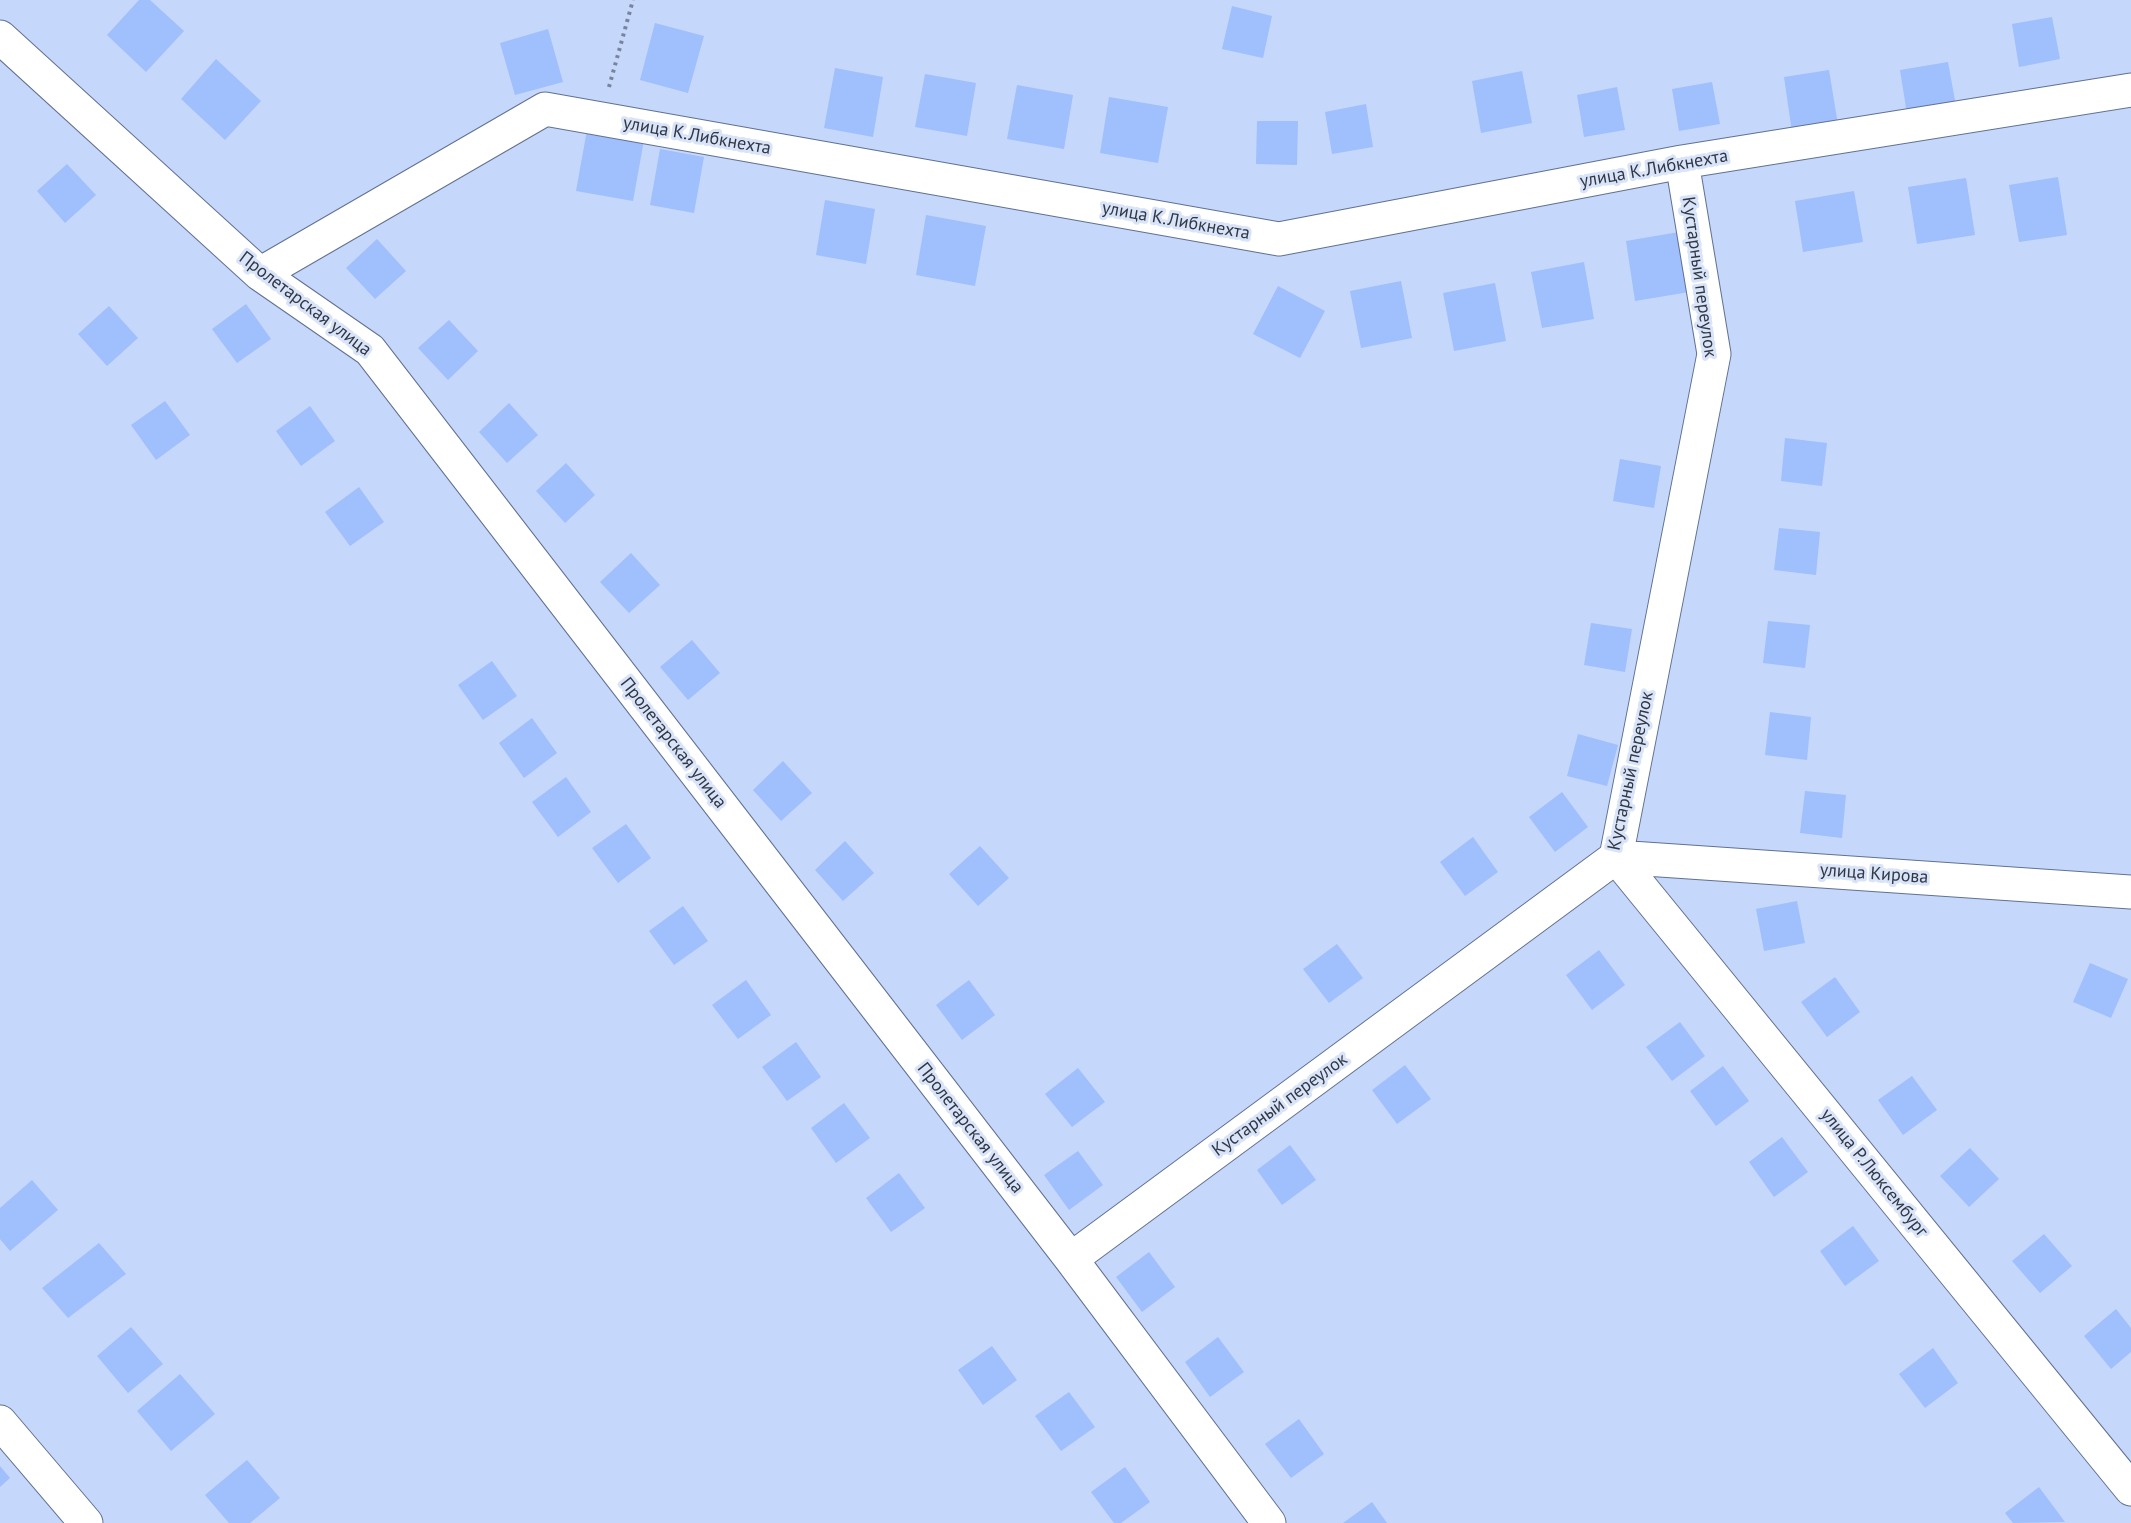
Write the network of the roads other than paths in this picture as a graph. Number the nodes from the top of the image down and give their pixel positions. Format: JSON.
{"nodes":[{"id":1,"x":0,"y":37,"type":"edge"},
{"id":2,"x":2131,"y":90,"type":"edge"},
{"id":3,"x":1682,"y":162,"type":"junction"},
{"id":4,"x":260,"y":274,"type":"junction"},
{"id":5,"x":1616,"y":857,"type":"junction"},
{"id":6,"x":2131,"y":892,"type":"edge"},
{"id":7,"x":1071,"y":1259,"type":"junction"},
{"id":8,"x":0,"y":1422,"type":"edge"},
{"id":9,"x":2131,"y":1489,"type":"edge"},
{"id":10,"x":86,"y":1523,"type":"edge"},
{"id":11,"x":1269,"y":1523,"type":"edge"}],
"edges":[{"from":1,"to":4,"type":"street","name":"Пролетарская улица"},
{"from":2,"to":3,"type":"street","name":"улица К.Либкнехта"},
{"from":3,"to":4,"type":"street","name":"улица К.Либкнехта"},
{"from":3,"to":5,"type":"street","name":"Кустарный переулок"},
{"from":4,"to":7,"type":"street","name":"Пролетарская улица"},
{"from":5,"to":6,"type":"street","name":"улица Кирова"},
{"from":5,"to":7,"type":"street","name":"Кустарный переулок"},
{"from":5,"to":9,"type":"street","name":"улица Р.Люксембург"},
{"from":7,"to":11,"type":"street","name":"Пролетарская улица"},
{"from":8,"to":10,"type":"street"}]}
